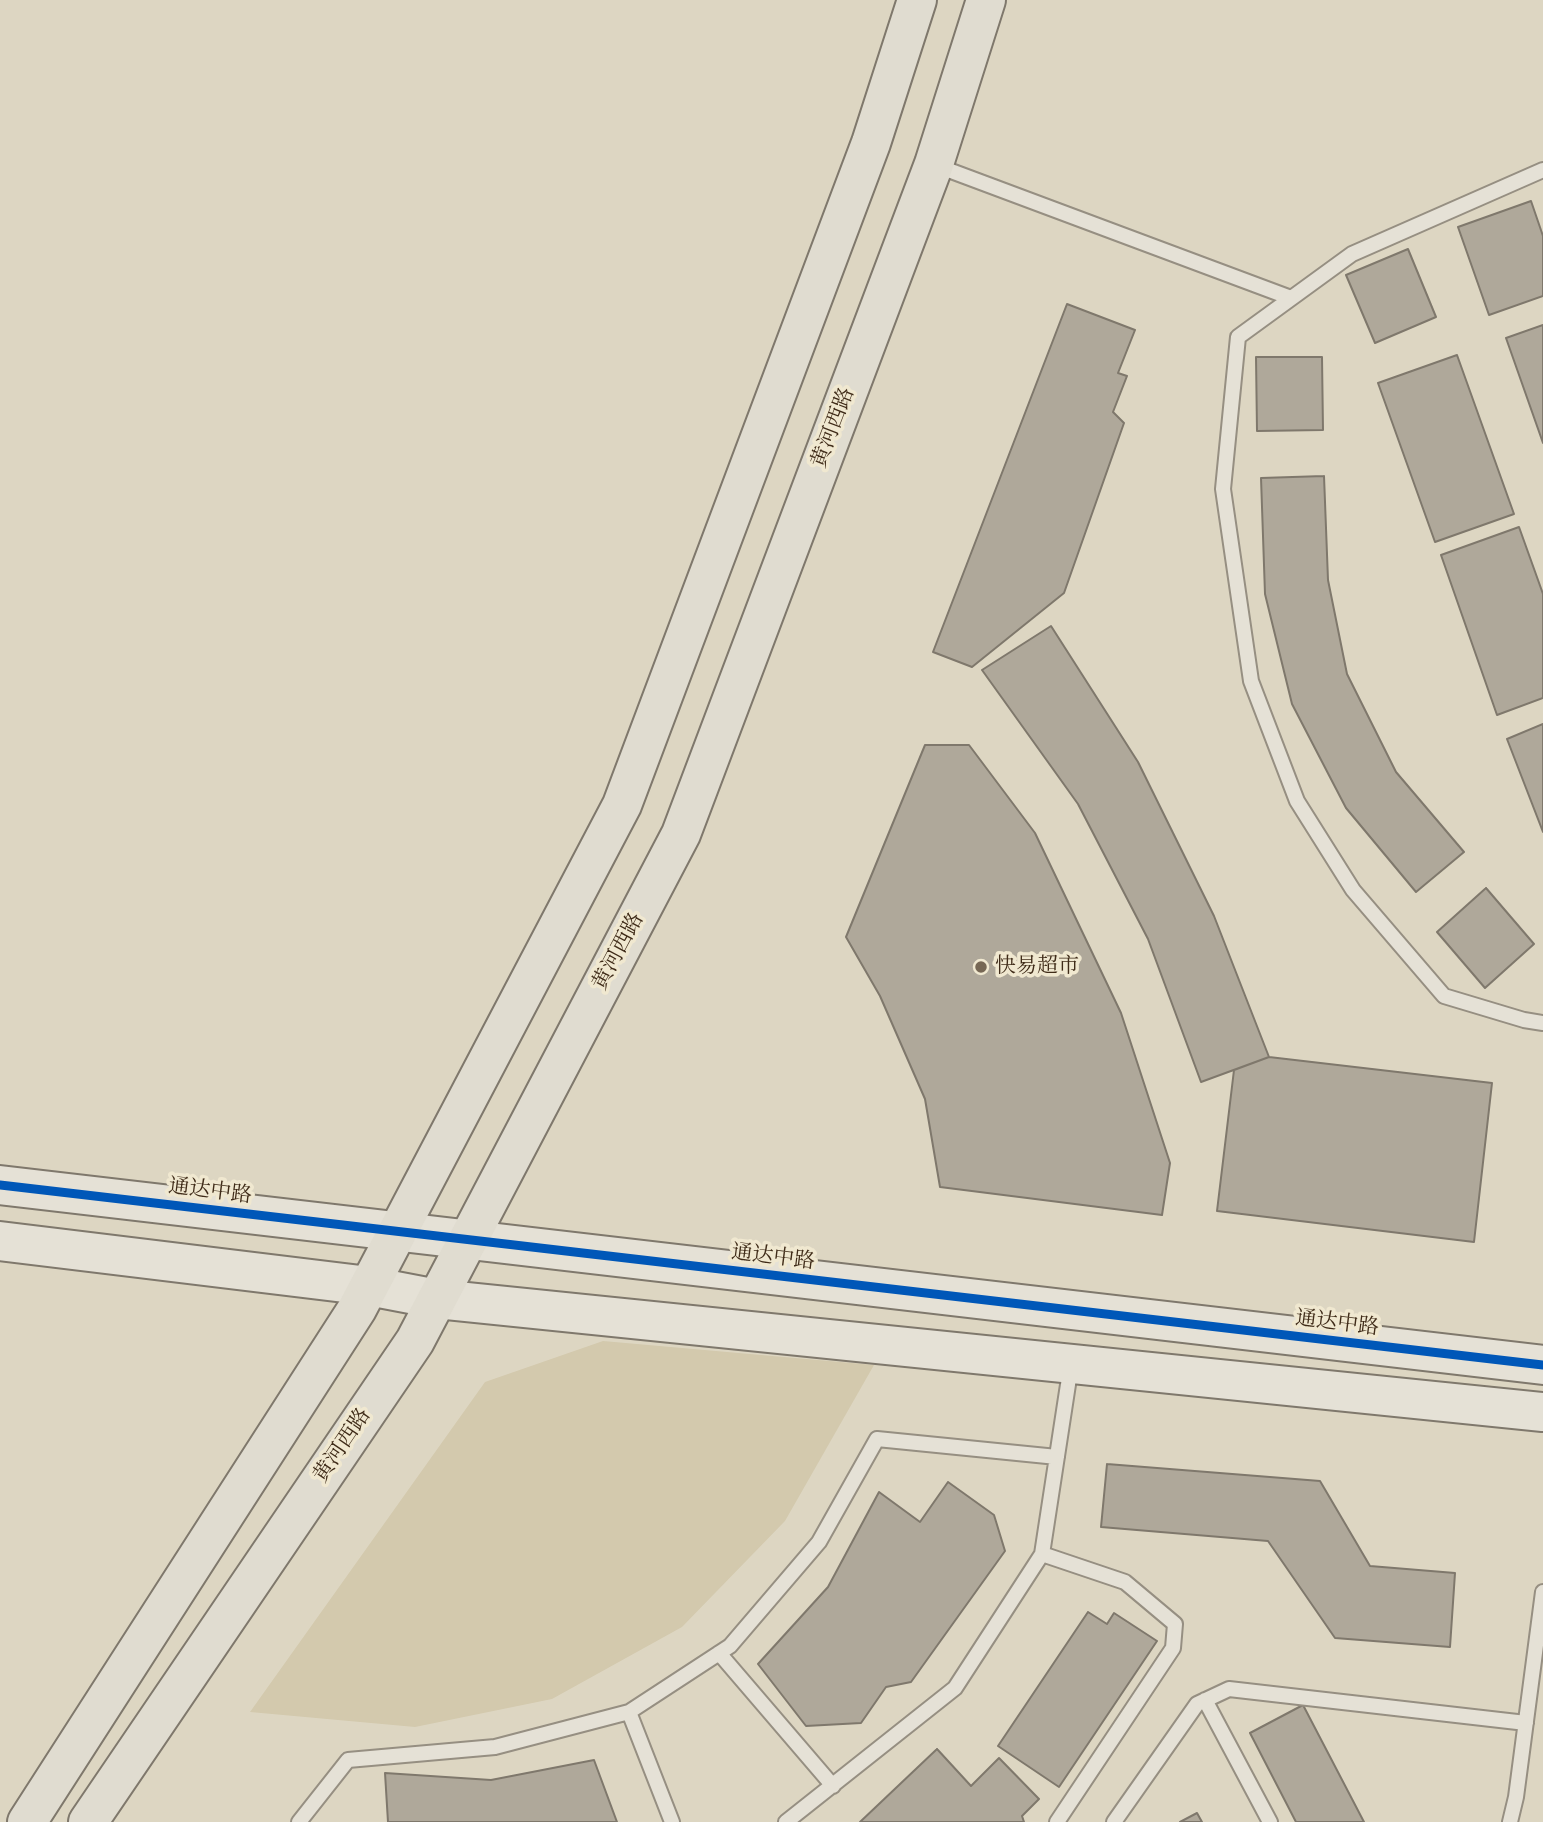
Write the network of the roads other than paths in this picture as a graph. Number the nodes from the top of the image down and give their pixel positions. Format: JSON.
{"nodes":[{"id":1,"x":917,"y":0,"type":"edge"},
{"id":2,"x":986,"y":0,"type":"edge"},
{"id":3,"x":934,"y":164,"type":"junction"},
{"id":4,"x":1543,"y":170,"type":"edge"},
{"id":5,"x":1292,"y":298,"type":"junction"},
{"id":6,"x":1543,"y":1023,"type":"edge"},
{"id":7,"x":0,"y":1185,"type":"edge"},
{"id":8,"x":397,"y":1232,"type":"junction"},
{"id":9,"x":0,"y":1241,"type":"edge"},
{"id":10,"x":467,"y":1241,"type":"junction"},
{"id":11,"x":369,"y":1286,"type":"junction"},
{"id":12,"x":437,"y":1299,"type":"junction"},
{"id":13,"x":1072,"y":1364,"type":"junction"},
{"id":14,"x":1543,"y":1365,"type":"edge"},
{"id":15,"x":1543,"y":1412,"type":"edge"},
{"id":16,"x":1057,"y":1457,"type":"junction"},
{"id":17,"x":1042,"y":1554,"type":"junction"},
{"id":18,"x":1543,"y":1592,"type":"edge"},
{"id":19,"x":719,"y":1653,"type":"junction"},
{"id":20,"x":1205,"y":1700,"type":"junction"},
{"id":21,"x":629,"y":1712,"type":"junction"},
{"id":22,"x":1526,"y":1723,"type":"junction"},
{"id":23,"x":833,"y":1786,"type":"junction"},
{"id":24,"x":27,"y":1822,"type":"edge"},
{"id":25,"x":88,"y":1822,"type":"edge"},
{"id":26,"x":299,"y":1822,"type":"edge"},
{"id":27,"x":671,"y":1822,"type":"edge"},
{"id":28,"x":786,"y":1822,"type":"edge"},
{"id":29,"x":1056,"y":1822,"type":"edge"},
{"id":30,"x":1114,"y":1822,"type":"edge"},
{"id":31,"x":1270,"y":1822,"type":"edge"},
{"id":32,"x":1510,"y":1822,"type":"edge"}],
"edges":[{"from":1,"to":8,"type":"main road"},
{"from":2,"to":3,"type":"main road","name":"黄河西路"},
{"from":3,"to":5,"type":"lane"},
{"from":3,"to":10,"type":"main road","name":"黄河西路"},
{"from":4,"to":5,"type":"lane"},
{"from":5,"to":6,"type":"lane"},
{"from":7,"to":8,"type":"street","name":"通达中路"},
{"from":8,"to":10,"type":"street","name":"通达中路"},
{"from":8,"to":11,"type":"main road"},
{"from":9,"to":11,"type":"street"},
{"from":10,"to":12,"type":"main road","name":"黄河西路"},
{"from":10,"to":14,"type":"street","name":"通达中路"},
{"from":11,"to":12,"type":"street"},
{"from":11,"to":24,"type":"main road"},
{"from":12,"to":13,"type":"street"},
{"from":12,"to":25,"type":"main road","name":"黄河西路"},
{"from":13,"to":15,"type":"street"},
{"from":13,"to":16,"type":"lane"},
{"from":16,"to":17,"type":"lane"},
{"from":16,"to":19,"type":"lane"},
{"from":17,"to":23,"type":"lane"},
{"from":17,"to":29,"type":"lane"},
{"from":18,"to":22,"type":"lane"},
{"from":19,"to":21,"type":"lane"},
{"from":19,"to":23,"type":"lane"},
{"from":20,"to":22,"type":"lane"},
{"from":20,"to":30,"type":"lane"},
{"from":20,"to":31,"type":"lane"},
{"from":21,"to":26,"type":"lane"},
{"from":21,"to":27,"type":"lane"},
{"from":22,"to":32,"type":"lane"},
{"from":23,"to":28,"type":"lane"}]}
